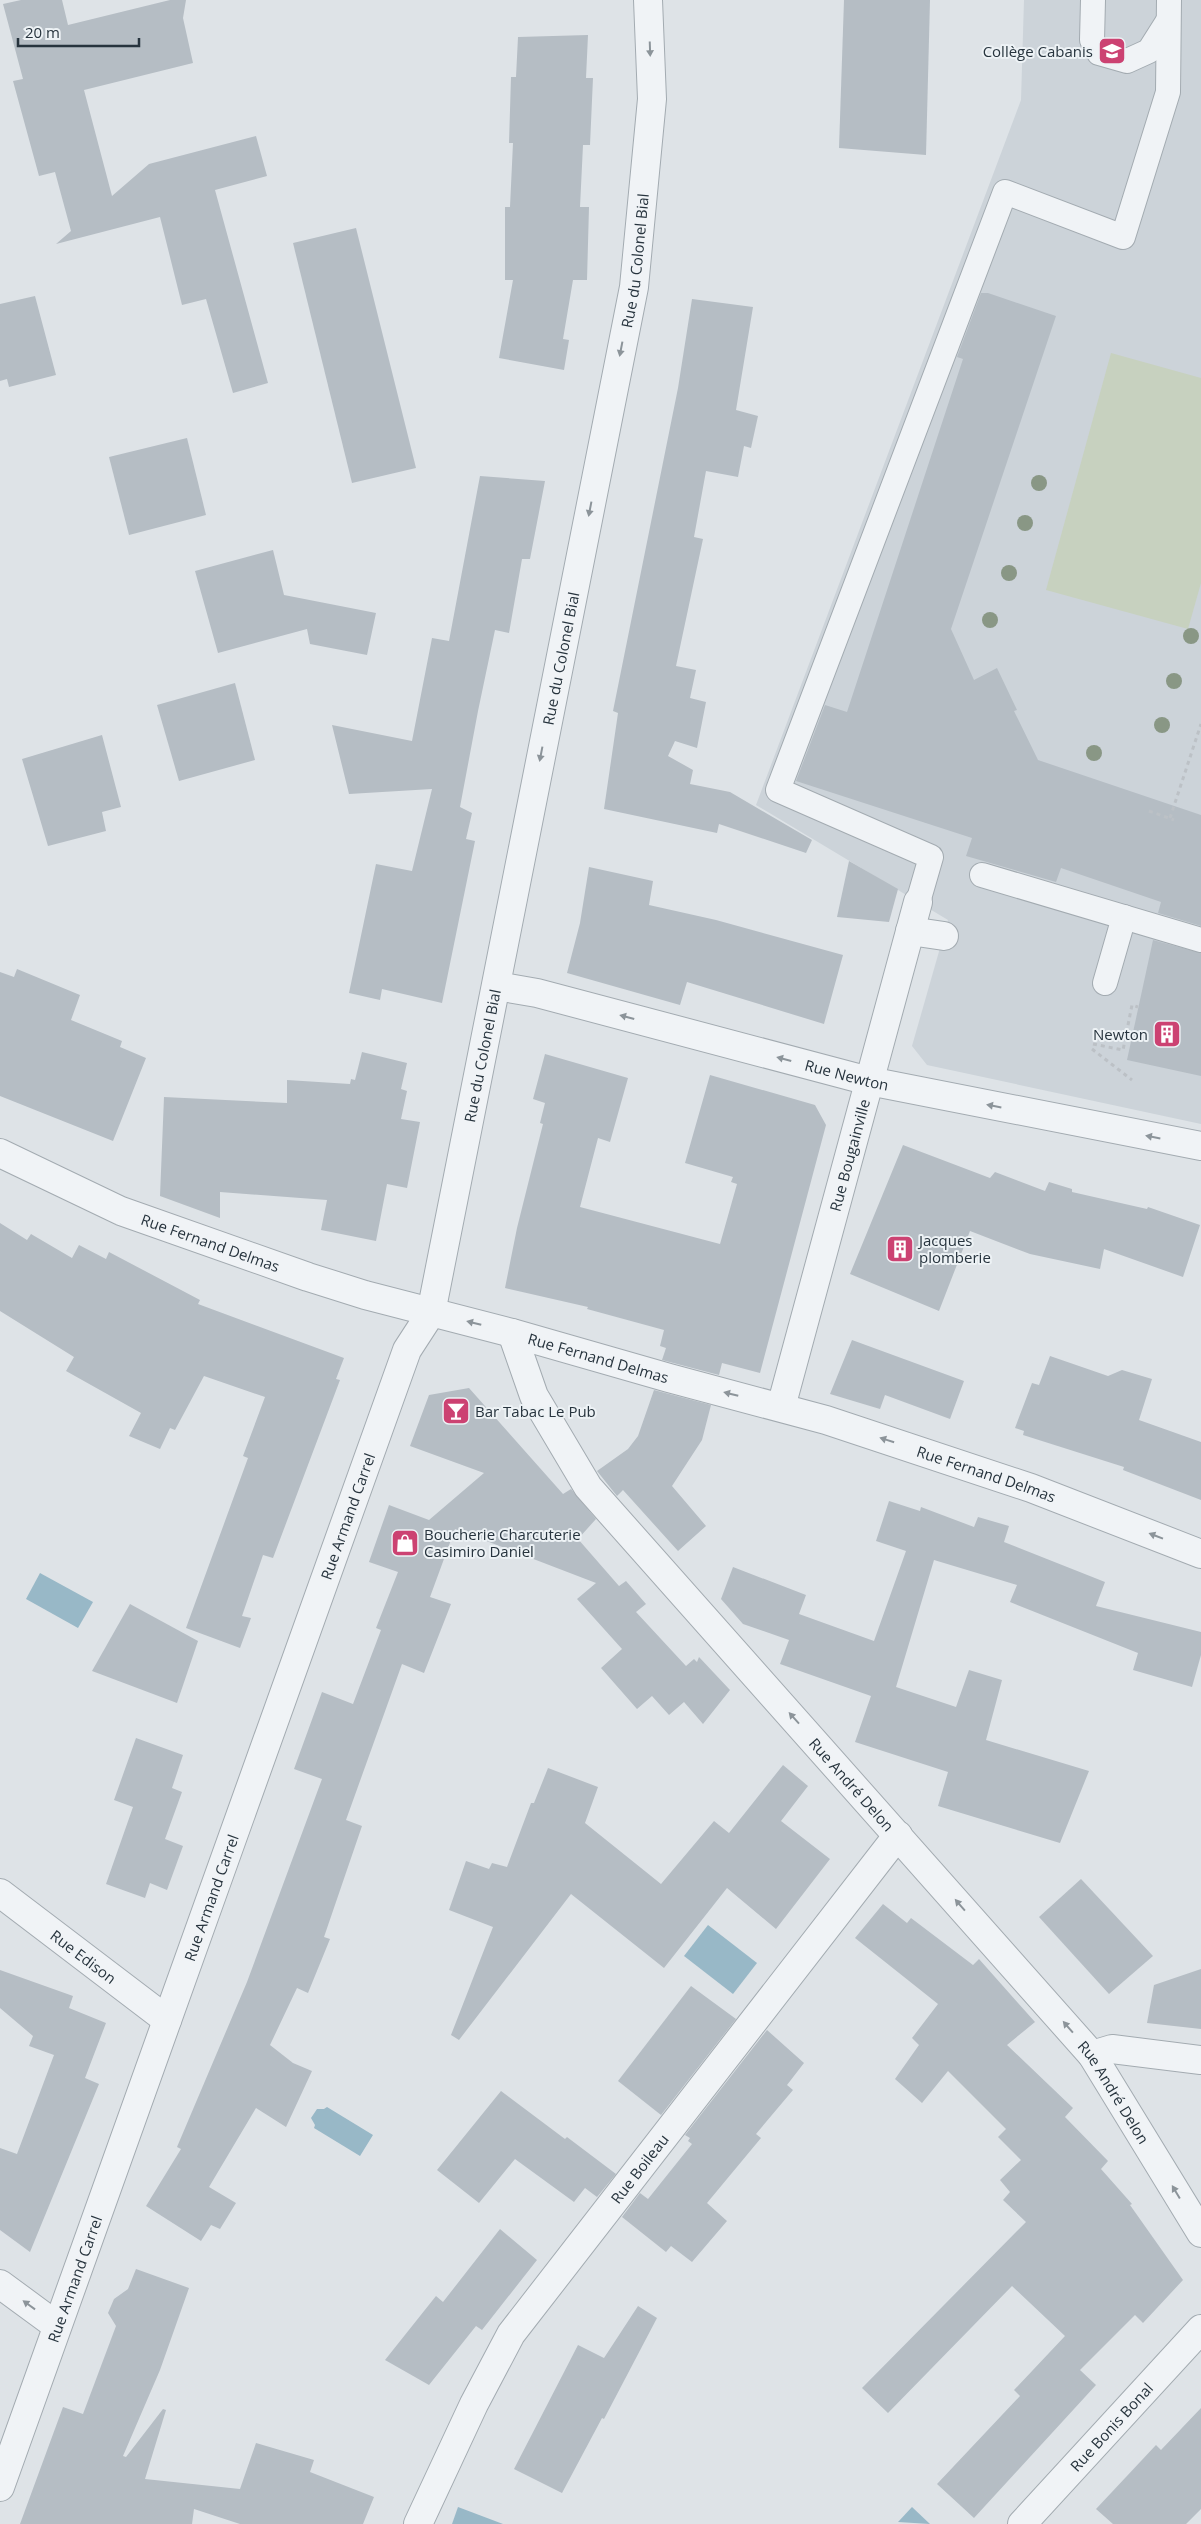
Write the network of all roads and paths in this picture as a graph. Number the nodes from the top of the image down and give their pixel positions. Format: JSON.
{"nodes":[{"id":1,"x":648,"y":0,"type":"edge"},
{"id":2,"x":1094,"y":0,"type":"edge"},
{"id":3,"x":1169,"y":10,"type":"edge"},
{"id":4,"x":1201,"y":724,"type":"edge"},
{"id":5,"x":1149,"y":811,"type":"dead end"},
{"id":6,"x":982,"y":875,"type":"dead end"},
{"id":7,"x":918,"y":902,"type":"joint"},
{"id":8,"x":1124,"y":916,"type":"junction"},
{"id":9,"x":910,"y":931,"type":"junction"},
{"id":10,"x":944,"y":936,"type":"dead end"},
{"id":11,"x":1201,"y":940,"type":"edge"},
{"id":12,"x":1105,"y":983,"type":"dead end"},
{"id":13,"x":497,"y":986,"type":"junction"},
{"id":14,"x":1138,"y":1007,"type":"dead end"},
{"id":15,"x":1093,"y":1044,"type":"dead end"},
{"id":16,"x":1092,"y":1049,"type":"dead end"},
{"id":17,"x":1132,"y":1080,"type":"dead end"},
{"id":18,"x":868,"y":1081,"type":"junction"},
{"id":19,"x":1201,"y":1146,"type":"edge"},
{"id":20,"x":0,"y":1153,"type":"edge"},
{"id":21,"x":431,"y":1313,"type":"junction"},
{"id":22,"x":512,"y":1333,"type":"junction"},
{"id":23,"x":781,"y":1407,"type":"junction"},
{"id":24,"x":1201,"y":1554,"type":"edge"},
{"id":25,"x":898,"y":1835,"type":"junction"},
{"id":26,"x":0,"y":1893,"type":"edge"},
{"id":27,"x":167,"y":2020,"type":"junction"},
{"id":28,"x":1092,"y":2055,"type":"junction"},
{"id":29,"x":1201,"y":2060,"type":"edge"},
{"id":30,"x":1201,"y":2233,"type":"edge"},
{"id":31,"x":0,"y":2284,"type":"edge"},
{"id":32,"x":57,"y":2326,"type":"junction"},
{"id":33,"x":1201,"y":2329,"type":"edge"},
{"id":34,"x":0,"y":2487,"type":"edge"},
{"id":35,"x":418,"y":2524,"type":"edge"},
{"id":36,"x":1022,"y":2524,"type":"edge"}],
"edges":[{"from":1,"to":13,"type":"street","name":"Rue du Colonel Bial","one_way":true},
{"from":2,"to":3,"type":"lane"},
{"from":3,"to":7,"type":"lane"},
{"from":4,"to":5,"type":"path"},
{"from":6,"to":8,"type":"lane"},
{"from":7,"to":9,"type":"street","name":"Rue Bougainville"},
{"from":8,"to":11,"type":"lane"},
{"from":8,"to":12,"type":"lane"},
{"from":9,"to":10,"type":"street"},
{"from":9,"to":18,"type":"street","name":"Rue Bougainville"},
{"from":18,"to":13,"type":"street","name":"Rue Newton","one_way":true},
{"from":13,"to":21,"type":"street","name":"Rue du Colonel Bial"},
{"from":14,"to":15,"type":"path"},
{"from":16,"to":17,"type":"path"},
{"from":19,"to":18,"type":"street","name":"Rue Newton","one_way":true},
{"from":18,"to":23,"type":"street","name":"Rue Bougainville"},
{"from":20,"to":21,"type":"street","name":"Rue Fernand Delmas"},
{"from":22,"to":21,"type":"street","name":"Rue Fernand Delmas","one_way":true},
{"from":21,"to":27,"type":"street","name":"Rue Armand Carrel"},
{"from":23,"to":22,"type":"street","name":"Rue Fernand Delmas","one_way":true},
{"from":25,"to":22,"type":"street","name":"Rue André Delon","one_way":true},
{"from":24,"to":23,"type":"street","name":"Rue Fernand Delmas","one_way":true},
{"from":28,"to":25,"type":"street","name":"Rue André Delon","one_way":true},
{"from":25,"to":35,"type":"street","name":"Rue Boileau"},
{"from":26,"to":27,"type":"street","name":"Rue Edison"},
{"from":27,"to":32,"type":"street","name":"Rue Armand Carrel"},
{"from":28,"to":29,"type":"street"},
{"from":30,"to":28,"type":"street","name":"Rue André Delon","one_way":true},
{"from":32,"to":31,"type":"street","one_way":true},
{"from":32,"to":34,"type":"street","name":"Rue Armand Carrel"},
{"from":33,"to":36,"type":"street","name":"Rue Bonis Bonal"}]}
